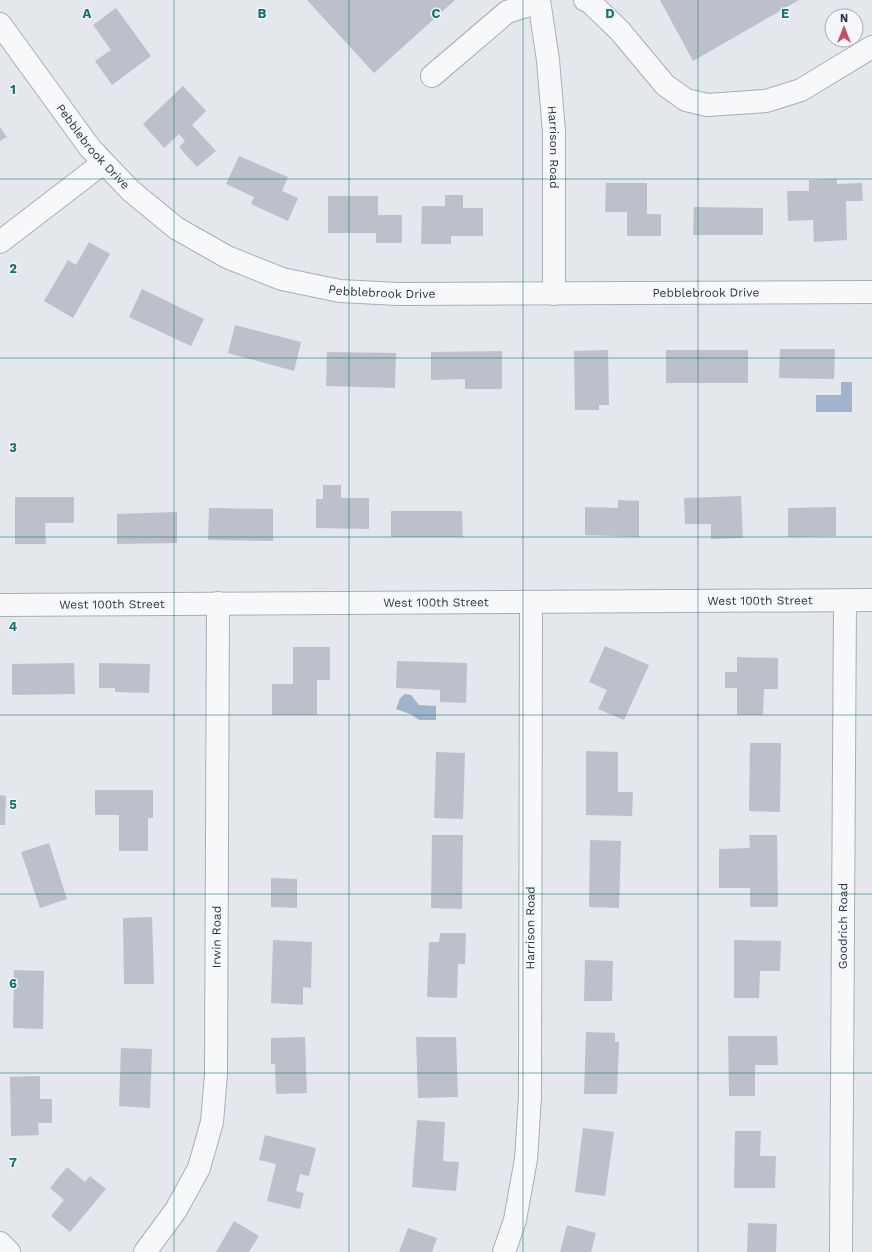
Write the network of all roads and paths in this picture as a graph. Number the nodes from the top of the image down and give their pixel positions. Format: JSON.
{"nodes":[{"id":1,"x":585,"y":0,"type":"edge"},
{"id":2,"x":539,"y":1,"type":"edge"},
{"id":3,"x":0,"y":24,"type":"edge"},
{"id":4,"x":872,"y":47,"type":"edge"},
{"id":5,"x":432,"y":76,"type":"dead end"},
{"id":6,"x":103,"y":163,"type":"junction"},
{"id":7,"x":0,"y":242,"type":"edge"},
{"id":8,"x":872,"y":292,"type":"edge"},
{"id":9,"x":554,"y":294,"type":"junction"},
{"id":10,"x":872,"y":600,"type":"edge"},
{"id":11,"x":845,"y":601,"type":"junction"},
{"id":12,"x":531,"y":602,"type":"junction"},
{"id":13,"x":218,"y":604,"type":"junction"},
{"id":14,"x":0,"y":605,"type":"edge"},
{"id":15,"x":0,"y":1243,"type":"edge"},
{"id":16,"x":9,"y":1252,"type":"edge"},
{"id":17,"x":145,"y":1252,"type":"edge"},
{"id":18,"x":504,"y":1252,"type":"edge"},
{"id":19,"x":841,"y":1252,"type":"edge"}],
"edges":[{"from":1,"to":4,"type":"street"},
{"from":2,"to":5,"type":"street"},
{"from":2,"to":9,"type":"street","name":"Harrison Road"},
{"from":3,"to":6,"type":"street","name":"Pebblebrook Drive"},
{"from":6,"to":7,"type":"street"},
{"from":6,"to":9,"type":"street","name":"Pebblebrook Drive"},
{"from":8,"to":9,"type":"street","name":"Pebblebrook Drive"},
{"from":10,"to":11,"type":"street","name":"West 100th Street"},
{"from":11,"to":12,"type":"street","name":"West 100th Street"},
{"from":11,"to":19,"type":"street","name":"Goodrich Road"},
{"from":12,"to":13,"type":"street","name":"West 100th Street"},
{"from":12,"to":18,"type":"street","name":"Harrison Road"},
{"from":13,"to":14,"type":"street","name":"West 100th Street"},
{"from":13,"to":17,"type":"street","name":"Irwin Road"},
{"from":15,"to":16,"type":"street"}]}
